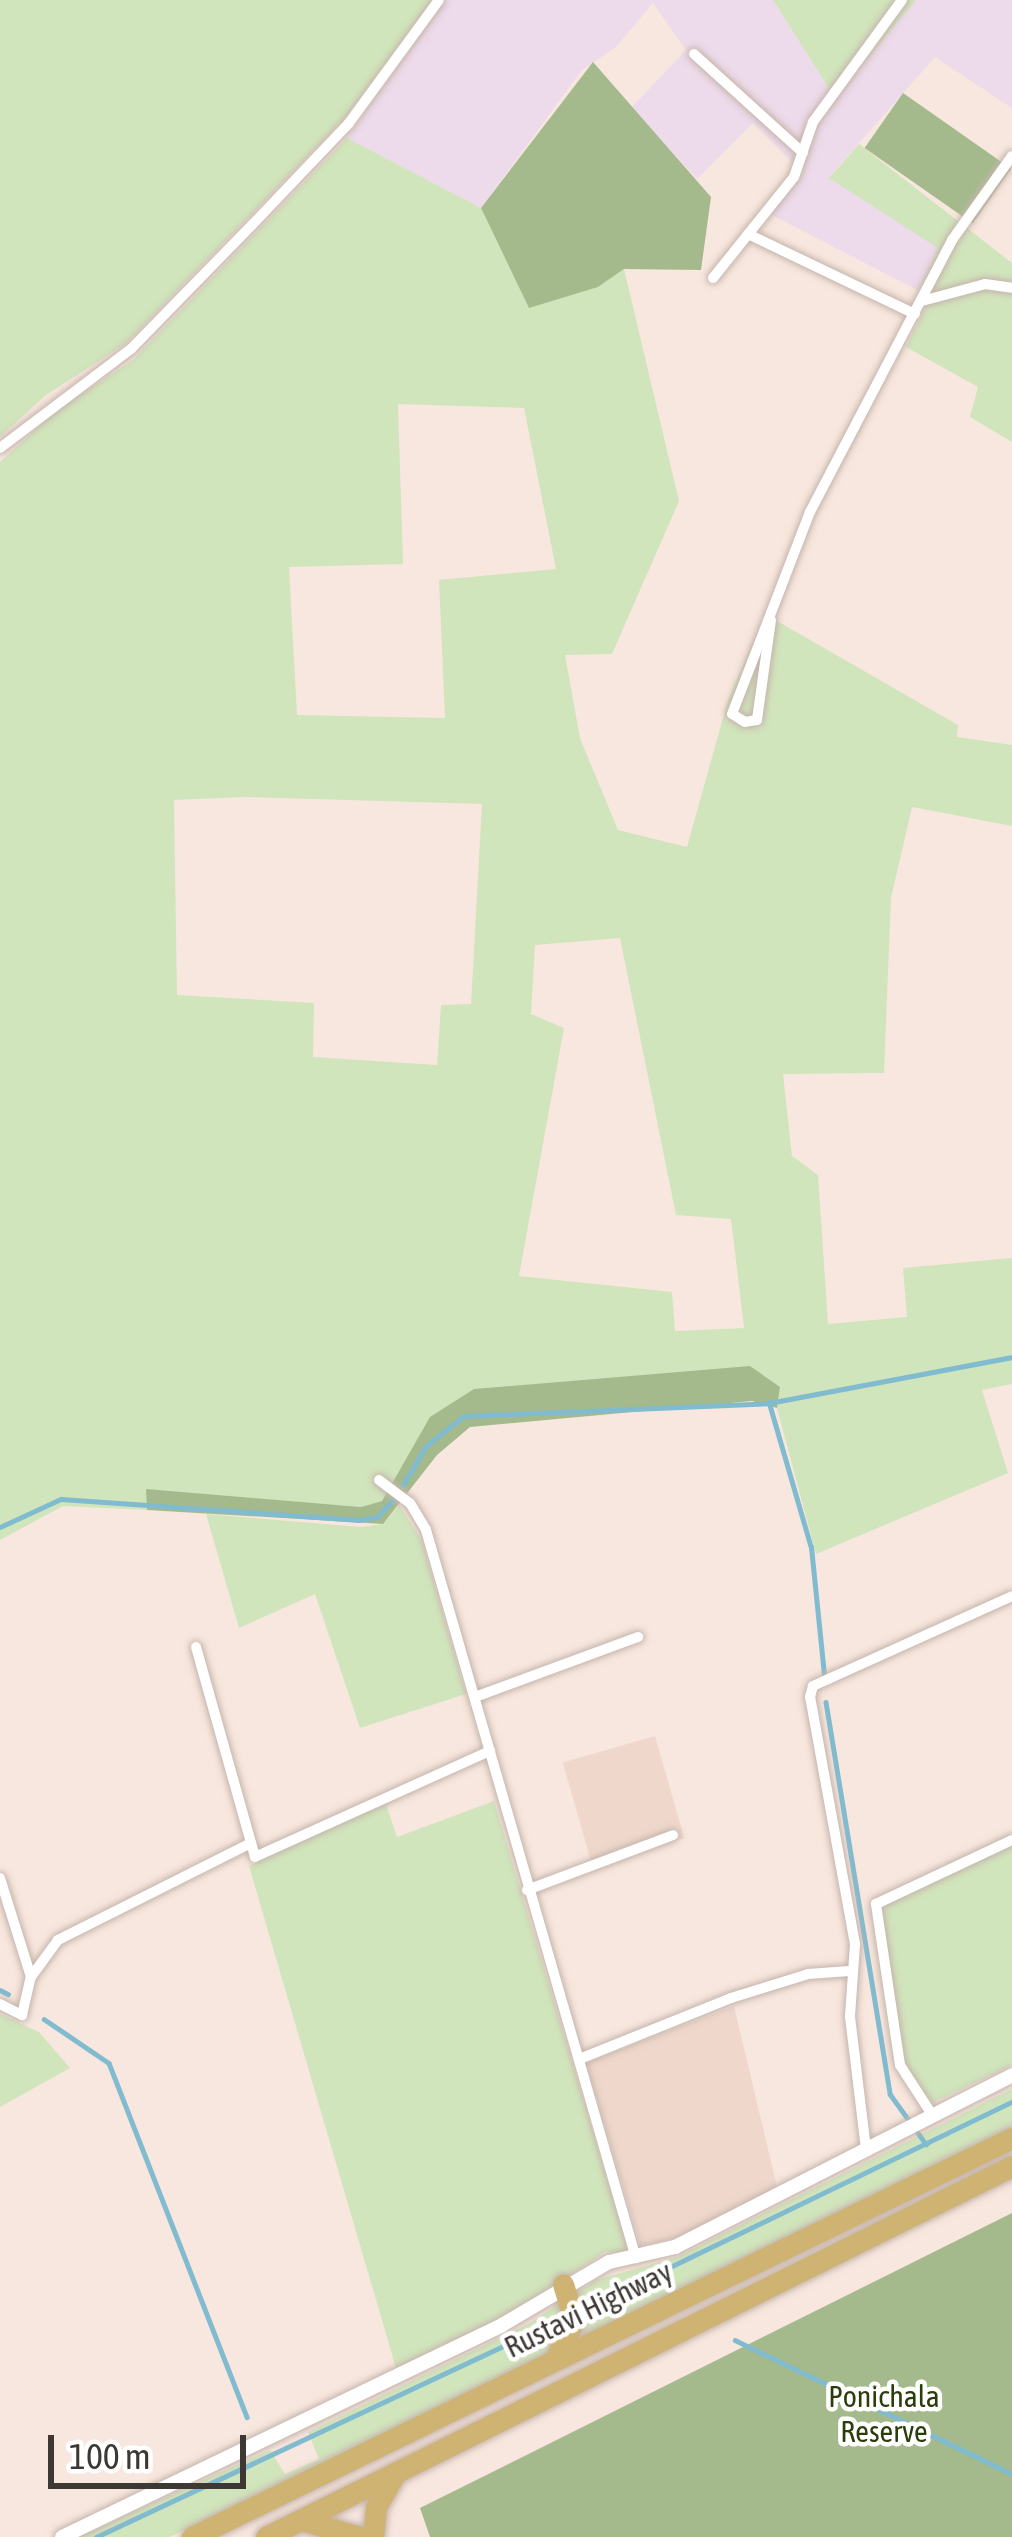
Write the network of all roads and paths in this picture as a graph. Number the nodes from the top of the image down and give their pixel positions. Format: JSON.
{"nodes":[{"id":1,"x":439,"y":0,"type":"edge"},
{"id":2,"x":902,"y":0,"type":"edge"},
{"id":3,"x":694,"y":54,"type":"dead end"},
{"id":4,"x":803,"y":153,"type":"junction"},
{"id":5,"x":1012,"y":156,"type":"edge"},
{"id":6,"x":748,"y":235,"type":"junction"},
{"id":7,"x":713,"y":278,"type":"dead end"},
{"id":8,"x":1012,"y":288,"type":"edge"},
{"id":9,"x":918,"y":308,"type":"junction"},
{"id":10,"x":0,"y":448,"type":"edge"},
{"id":11,"x":772,"y":620,"type":"junction"},
{"id":12,"x":379,"y":1480,"type":"dead end"},
{"id":13,"x":1012,"y":1596,"type":"edge"},
{"id":14,"x":638,"y":1637,"type":"dead end"},
{"id":15,"x":196,"y":1647,"type":"dead end"},
{"id":16,"x":475,"y":1697,"type":"junction"},
{"id":17,"x":490,"y":1750,"type":"junction"},
{"id":18,"x":673,"y":1834,"type":"dead end"},
{"id":19,"x":1012,"y":1840,"type":"edge"},
{"id":20,"x":250,"y":1843,"type":"junction"},
{"id":21,"x":0,"y":1877,"type":"edge"},
{"id":22,"x":527,"y":1890,"type":"junction"},
{"id":23,"x":849,"y":1971,"type":"junction"},
{"id":24,"x":31,"y":1976,"type":"junction"},
{"id":25,"x":0,"y":2004,"type":"edge"},
{"id":26,"x":582,"y":2058,"type":"junction"},
{"id":27,"x":1012,"y":2075,"type":"edge"},
{"id":28,"x":925,"y":2116,"type":"junction"},
{"id":29,"x":1012,"y":2138,"type":"edge"},
{"id":30,"x":866,"y":2149,"type":"junction"},
{"id":31,"x":1012,"y":2166,"type":"edge"},
{"id":32,"x":637,"y":2258,"type":"junction"},
{"id":33,"x":568,"y":2302,"type":"junction"},
{"id":34,"x":616,"y":2329,"type":"junction"},
{"id":35,"x":555,"y":2358,"type":"junction"},
{"id":36,"x":397,"y":2471,"type":"junction"},
{"id":37,"x":301,"y":2520,"type":"junction"},
{"id":38,"x":62,"y":2537,"type":"edge"},
{"id":39,"x":192,"y":2537,"type":"edge"},
{"id":40,"x":266,"y":2537,"type":"edge"},
{"id":41,"x":360,"y":2537,"type":"edge"},
{"id":42,"x":373,"y":2537,"type":"edge"}],
"edges":[{"from":1,"to":10,"type":"street"},
{"from":2,"to":4,"type":"street"},
{"from":3,"to":4,"type":"street"},
{"from":4,"to":6,"type":"street"},
{"from":5,"to":9,"type":"street"},
{"from":6,"to":7,"type":"street"},
{"from":6,"to":9,"type":"street"},
{"from":8,"to":9,"type":"street"},
{"from":9,"to":11,"type":"street"},
{"from":11,"to":11,"type":"street"},
{"from":12,"to":16,"type":"street"},
{"from":13,"to":23,"type":"street"},
{"from":14,"to":16,"type":"street"},
{"from":15,"to":20,"type":"street"},
{"from":16,"to":17,"type":"street"},
{"from":17,"to":20,"type":"street"},
{"from":17,"to":22,"type":"street"},
{"from":18,"to":22,"type":"street"},
{"from":19,"to":28,"type":"street"},
{"from":20,"to":24,"type":"street"},
{"from":21,"to":24,"type":"street"},
{"from":22,"to":26,"type":"street"},
{"from":23,"to":26,"type":"street"},
{"from":23,"to":30,"type":"street"},
{"from":24,"to":25,"type":"street"},
{"from":26,"to":32,"type":"street"},
{"from":27,"to":28,"type":"street"},
{"from":28,"to":30,"type":"street"},
{"from":29,"to":34,"type":"highway","name":"Rustavi Highway"},
{"from":30,"to":32,"type":"street"},
{"from":31,"to":36,"type":"highway","name":"Rustavi Highway"},
{"from":32,"to":33,"type":"street"},
{"from":33,"to":34,"type":"highway"},
{"from":33,"to":35,"type":"highway"},
{"from":33,"to":38,"type":"street"},
{"from":34,"to":35,"type":"highway","name":"Rustavi Highway"},
{"from":35,"to":39,"type":"highway","name":"Rustavi Highway"},
{"from":36,"to":37,"type":"highway","name":"Rustavi Highway"},
{"from":36,"to":42,"type":"highway"},
{"from":37,"to":40,"type":"highway","name":"Rustavi Highway"},
{"from":37,"to":41,"type":"highway"}]}
